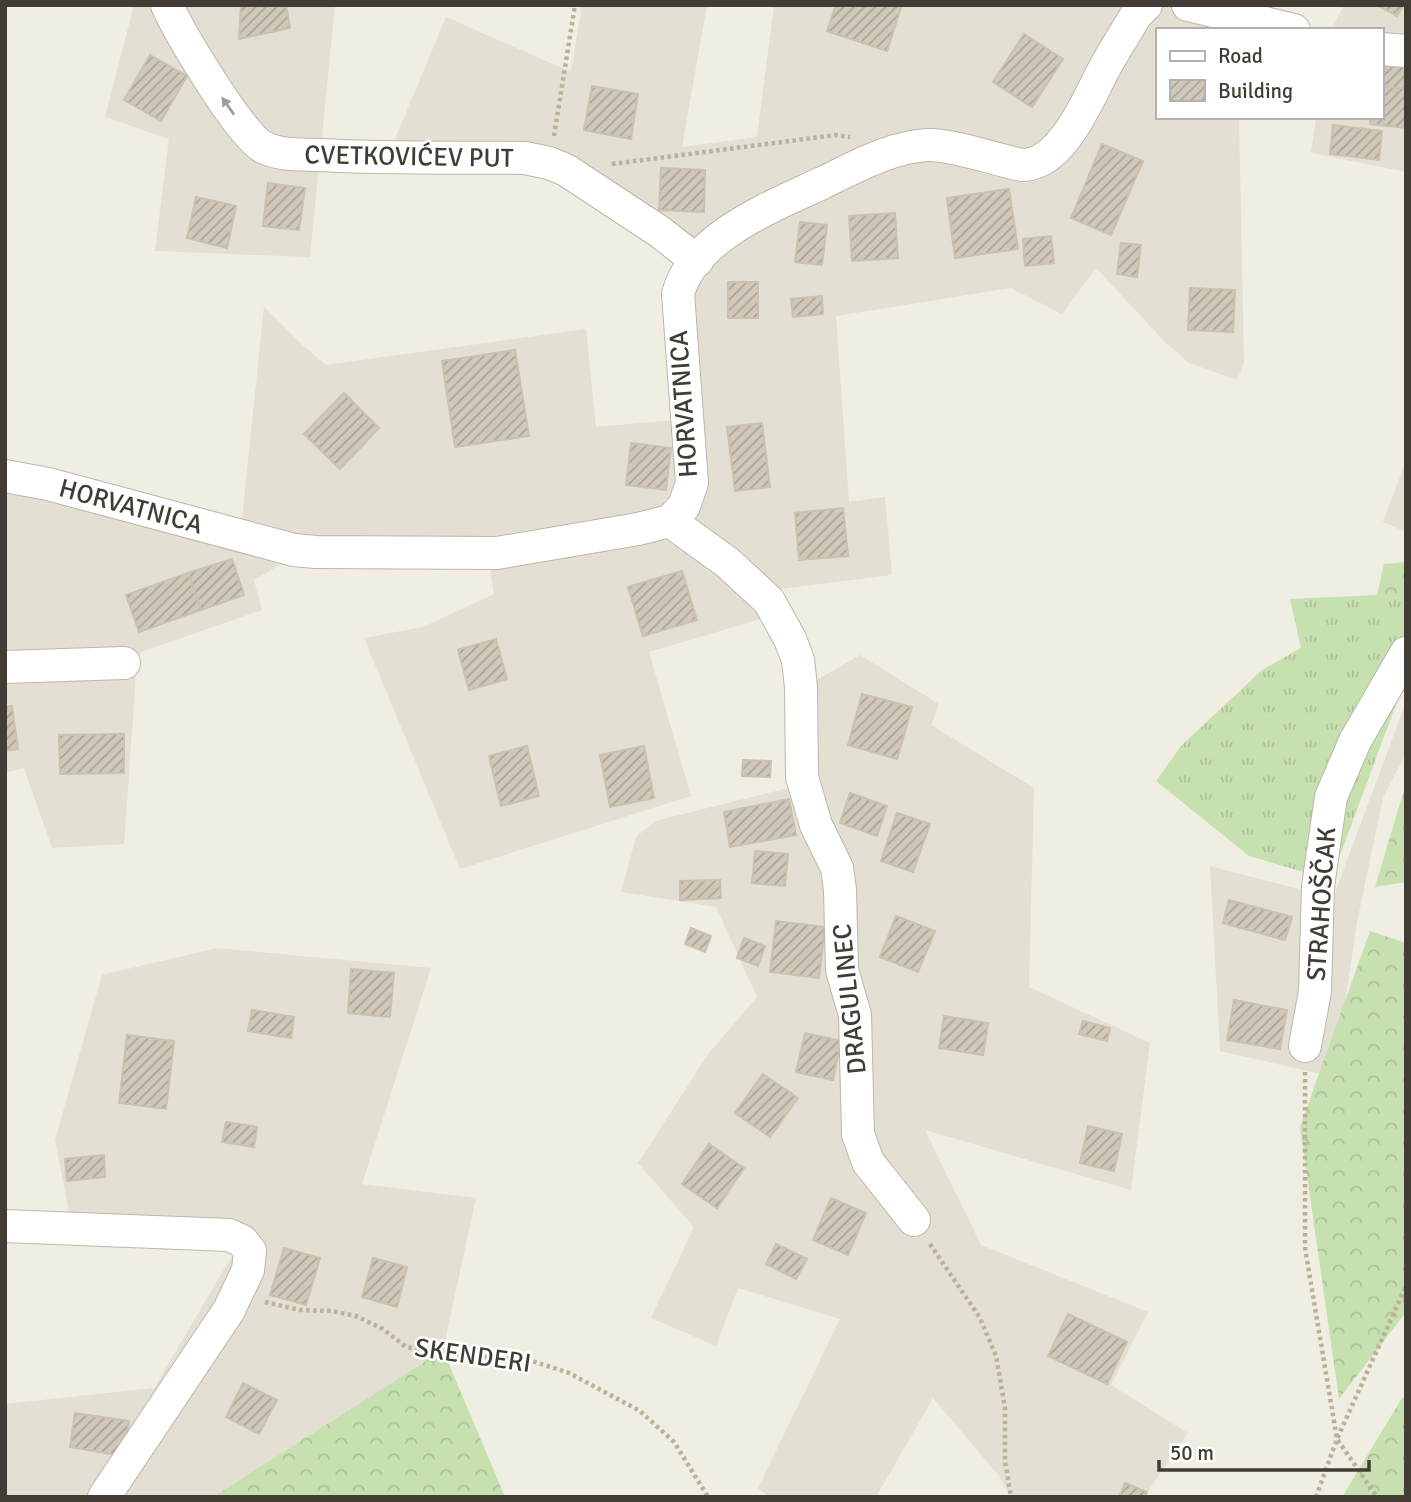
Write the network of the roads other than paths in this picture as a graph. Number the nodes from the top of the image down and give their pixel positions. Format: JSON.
{"nodes":[{"id":1,"x":167,"y":5,"type":"edge"},
{"id":2,"x":1146,"y":5,"type":"edge"},
{"id":3,"x":1188,"y":5,"type":"edge"},
{"id":4,"x":1286,"y":28,"type":"edge"},
{"id":5,"x":1383,"y":48,"type":"edge"},
{"id":6,"x":1406,"y":51,"type":"edge"},
{"id":7,"x":697,"y":261,"type":"junction"},
{"id":8,"x":5,"y":476,"type":"edge"},
{"id":9,"x":670,"y":521,"type":"junction"},
{"id":10,"x":1406,"y":653,"type":"edge"},
{"id":11,"x":124,"y":663,"type":"dead end"},
{"id":12,"x":5,"y":667,"type":"edge"},
{"id":13,"x":1304,"y":1046,"type":"road end"},
{"id":14,"x":914,"y":1220,"type":"road end"},
{"id":15,"x":5,"y":1226,"type":"edge"},
{"id":16,"x":104,"y":1497,"type":"edge"}],
"edges":[{"from":7,"to":1,"type":"street","name":"CVETKOVIĆEV PUT","one_way":true},
{"from":2,"to":7,"type":"street","name":"HORVATNICA"},
{"from":3,"to":4,"type":"street"},
{"from":5,"to":6,"type":"street"},
{"from":7,"to":9,"type":"street","name":"HORVATNICA"},
{"from":8,"to":9,"type":"street","name":"HORVATNICA"},
{"from":9,"to":14,"type":"street","name":"DRAGULINEC"},
{"from":10,"to":13,"type":"street","name":"STRAHOŠČAK"},
{"from":11,"to":12,"type":"street"},
{"from":15,"to":16,"type":"street"}]}
